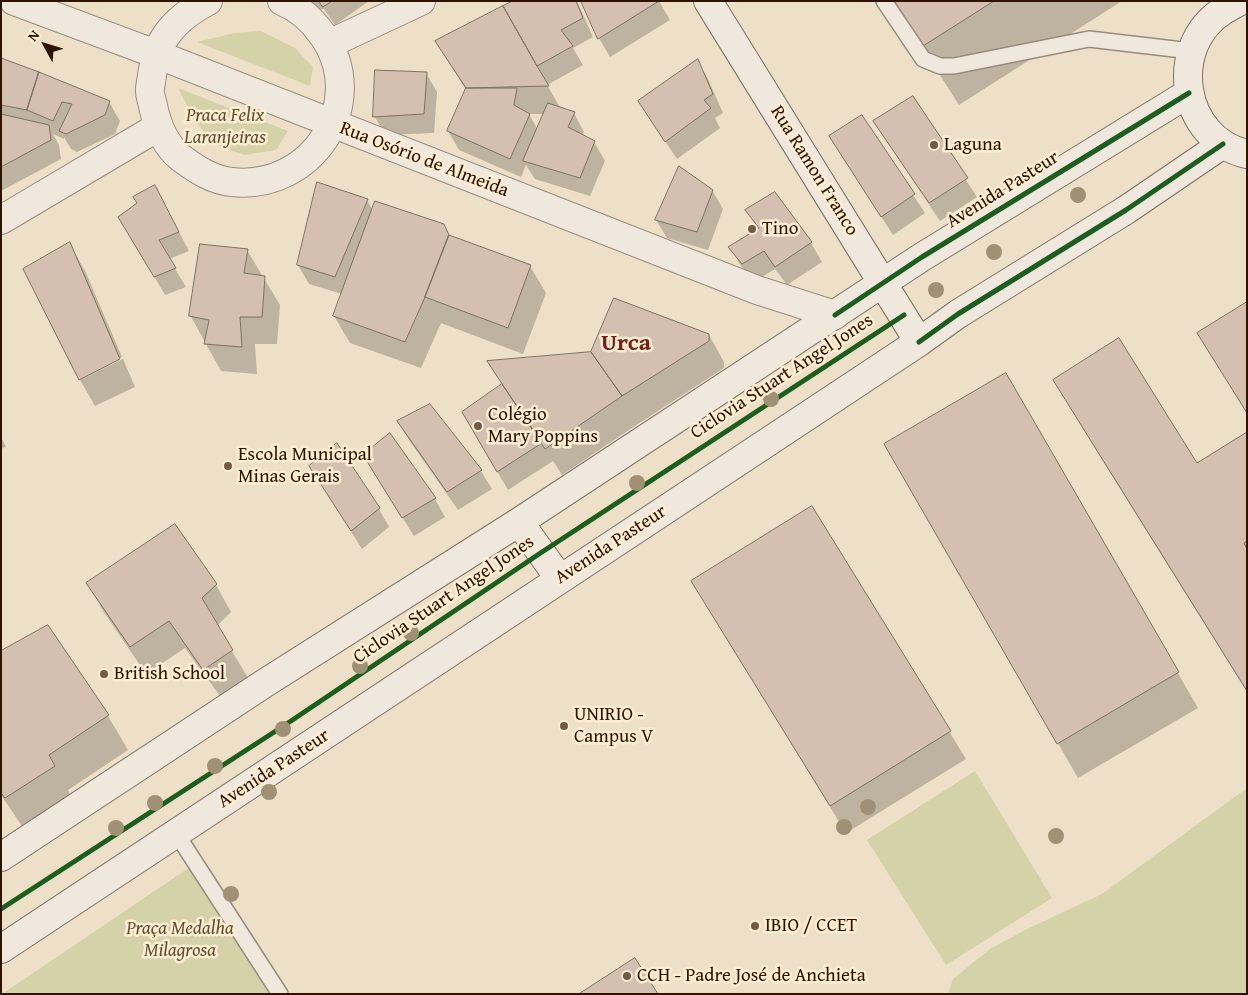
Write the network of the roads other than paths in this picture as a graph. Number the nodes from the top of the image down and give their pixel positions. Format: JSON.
{"nodes":[{"id":1,"x":14,"y":1,"type":"edge"},
{"id":2,"x":208,"y":1,"type":"edge"},
{"id":3,"x":282,"y":1,"type":"edge"},
{"id":4,"x":421,"y":1,"type":"edge"},
{"id":5,"x":708,"y":1,"type":"edge"},
{"id":6,"x":884,"y":1,"type":"edge"},
{"id":7,"x":1241,"y":1,"type":"edge"},
{"id":8,"x":1216,"y":9,"type":"edge"},
{"id":9,"x":329,"y":44,"type":"junction"},
{"id":10,"x":1191,"y":51,"type":"junction"},
{"id":11,"x":156,"y":54,"type":"junction"},
{"id":12,"x":1189,"y":93,"type":"junction"},
{"id":13,"x":332,"y":124,"type":"junction"},
{"id":14,"x":158,"y":127,"type":"junction"},
{"id":15,"x":1235,"y":149,"type":"edge"},
{"id":16,"x":1,"y":220,"type":"edge"},
{"id":17,"x":884,"y":283,"type":"junction"},
{"id":18,"x":835,"y":314,"type":"junction"},
{"id":19,"x":920,"y":342,"type":"junction"},
{"id":20,"x":519,"y":522,"type":"junction"},
{"id":21,"x":560,"y":579,"type":"junction"},
{"id":22,"x":176,"y":833,"type":"junction"},
{"id":23,"x":1,"y":857,"type":"edge"},
{"id":24,"x":1,"y":949,"type":"edge"},
{"id":25,"x":280,"y":994,"type":"edge"}],
"edges":[{"from":1,"to":11,"type":"street","name":"Rua Osório de Almeida"},
{"from":2,"to":11,"type":"street"},
{"from":3,"to":9,"type":"street"},
{"from":4,"to":9,"type":"street"},
{"from":5,"to":17,"type":"street","name":"Rua Ramon Franco"},
{"from":6,"to":10,"type":"lane"},
{"from":7,"to":8,"type":"street"},
{"from":8,"to":10,"type":"street"},
{"from":9,"to":13,"type":"street"},
{"from":10,"to":12,"type":"street"},
{"from":11,"to":13,"type":"street","name":"Rua Osório de Almeida"},
{"from":11,"to":14,"type":"street"},
{"from":12,"to":15,"type":"street"},
{"from":12,"to":17,"type":"street","name":"Avenida Pasteur"},
{"from":13,"to":14,"type":"street"},
{"from":13,"to":18,"type":"street","name":"Rua Osório de Almeida"},
{"from":14,"to":16,"type":"street"},
{"from":15,"to":19,"type":"street","name":"Avenida Pasteur"},
{"from":17,"to":18,"type":"street","name":"Avenida Pasteur"},
{"from":17,"to":19,"type":"street","name":"Rua Ramon Franco"},
{"from":18,"to":20,"type":"street","name":"Avenida Pasteur"},
{"from":19,"to":21,"type":"street","name":"Avenida Pasteur"},
{"from":20,"to":21,"type":"street"},
{"from":20,"to":23,"type":"street","name":"Avenida Pasteur"},
{"from":21,"to":22,"type":"street","name":"Avenida Pasteur"},
{"from":22,"to":24,"type":"street","name":"Avenida Pasteur"},
{"from":22,"to":25,"type":"lane"}]}
